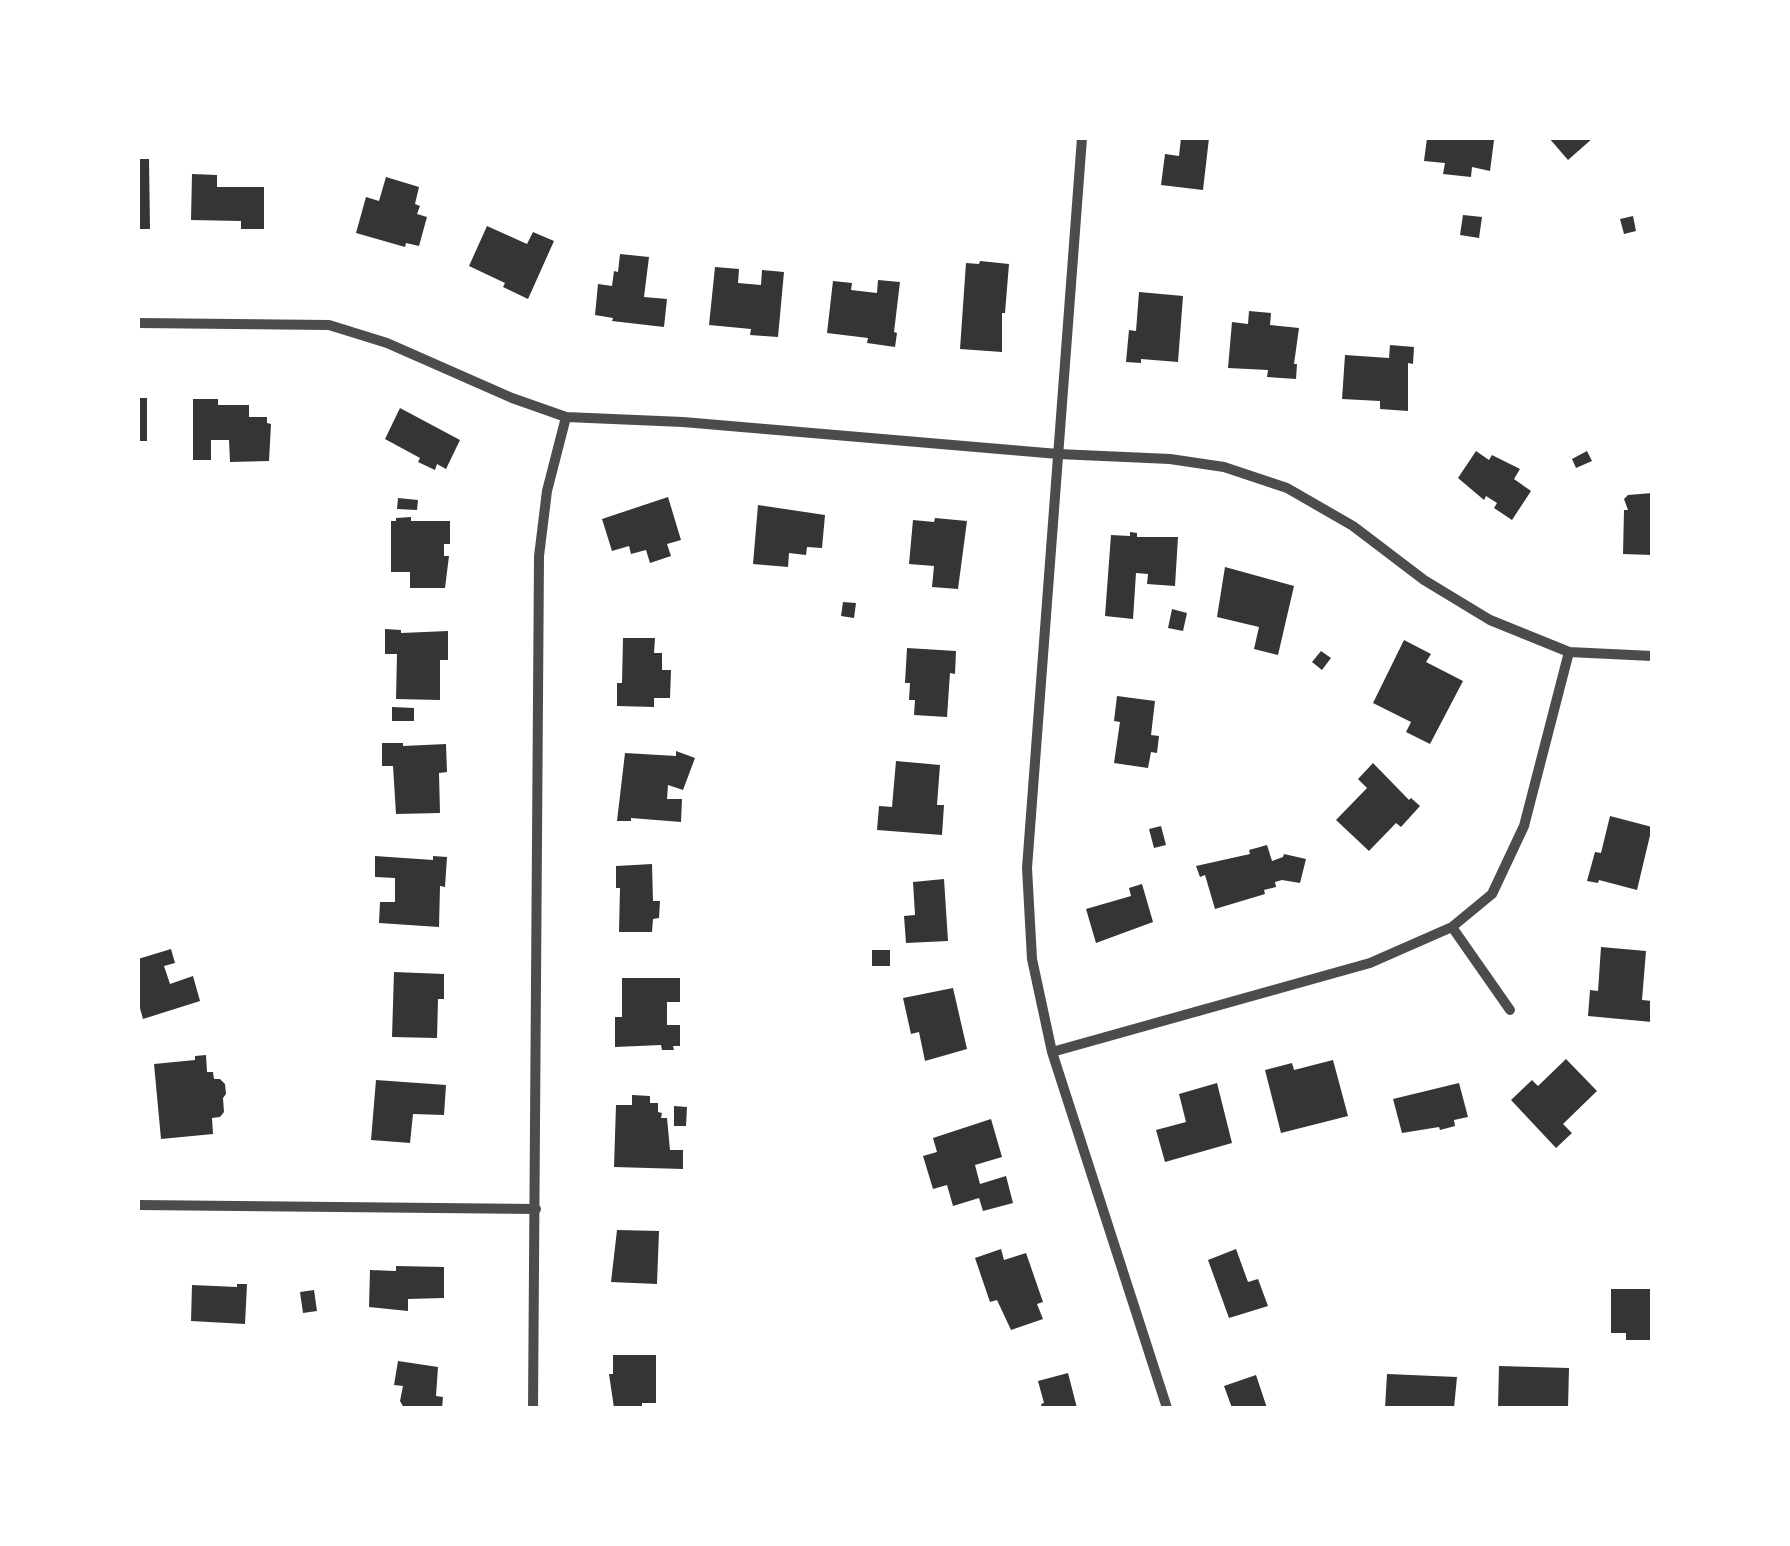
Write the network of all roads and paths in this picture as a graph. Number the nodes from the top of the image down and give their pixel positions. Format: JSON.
{"nodes":[{"id":1,"x":1082,"y":138,"type":"edge"},
{"id":2,"x":138,"y":323,"type":"edge"},
{"id":3,"x":566,"y":416,"type":"junction"},
{"id":4,"x":1058,"y":454,"type":"junction"},
{"id":5,"x":1569,"y":652,"type":"junction"},
{"id":6,"x":1652,"y":656,"type":"edge"},
{"id":7,"x":1452,"y":927,"type":"junction"},
{"id":8,"x":1510,"y":1010,"type":"dead end"},
{"id":9,"x":1052,"y":1052,"type":"junction"},
{"id":10,"x":138,"y":1204,"type":"edge"},
{"id":11,"x":536,"y":1209,"type":"junction"},
{"id":12,"x":532,"y":1408,"type":"edge"},
{"id":13,"x":1167,"y":1408,"type":"edge"}],
"edges":[{"from":1,"to":4,"type":"street"},
{"from":2,"to":3,"type":"street"},
{"from":3,"to":4,"type":"street"},
{"from":3,"to":11,"type":"street"},
{"from":4,"to":5,"type":"street"},
{"from":4,"to":9,"type":"street"},
{"from":5,"to":6,"type":"street"},
{"from":5,"to":7,"type":"street"},
{"from":7,"to":8,"type":"street"},
{"from":7,"to":9,"type":"street"},
{"from":9,"to":13,"type":"street"},
{"from":10,"to":11,"type":"street"},
{"from":11,"to":12,"type":"street"}]}
